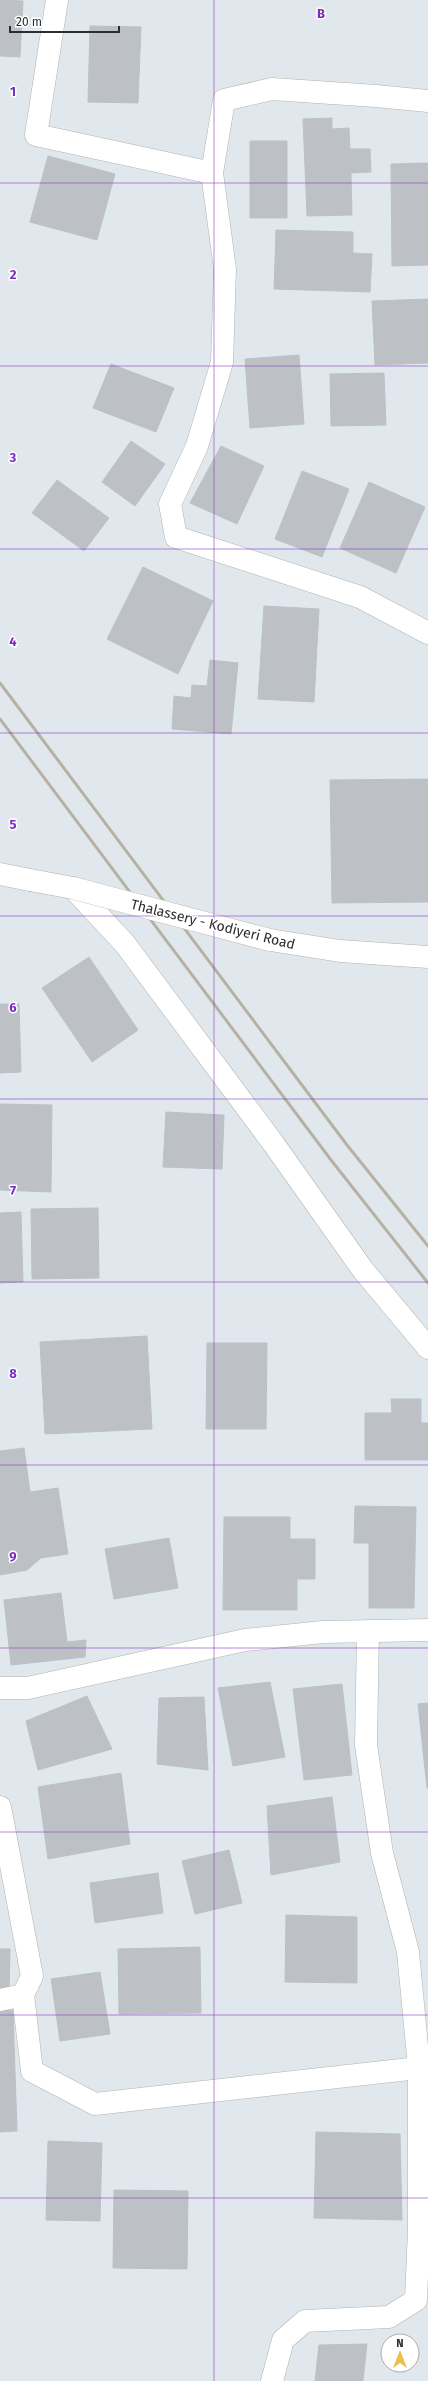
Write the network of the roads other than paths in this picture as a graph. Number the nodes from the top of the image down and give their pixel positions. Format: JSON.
{"nodes":[{"id":1,"x":57,"y":0,"type":"edge"},
{"id":2,"x":428,"y":102,"type":"edge"},
{"id":3,"x":212,"y":173,"type":"junction"},
{"id":4,"x":428,"y":633,"type":"edge"},
{"id":5,"x":0,"y":874,"type":"edge"},
{"id":6,"x":73,"y":888,"type":"junction"},
{"id":7,"x":428,"y":957,"type":"edge"},
{"id":8,"x":428,"y":1348,"type":"edge"},
{"id":9,"x":428,"y":1630,"type":"edge"},
{"id":10,"x":368,"y":1631,"type":"junction"},
{"id":11,"x":0,"y":1688,"type":"edge"},
{"id":12,"x":0,"y":1807,"type":"edge"},
{"id":13,"x":23,"y":1995,"type":"junction"},
{"id":14,"x":0,"y":2000,"type":"edge"},
{"id":15,"x":424,"y":2067,"type":"edge"},
{"id":16,"x":272,"y":2381,"type":"edge"}],
"edges":[{"from":1,"to":3,"type":"street"},
{"from":2,"to":3,"type":"street"},
{"from":3,"to":4,"type":"street"},
{"from":5,"to":6,"type":"street","name":"Thalassery - Kodiyeri Road","bridge":true},
{"from":6,"to":7,"type":"street","name":"Thalassery - Kodiyeri Road","bridge":true},
{"from":6,"to":8,"type":"street"},
{"from":9,"to":10,"type":"street"},
{"from":10,"to":11,"type":"street"},
{"from":10,"to":15,"type":"street"},
{"from":12,"to":13,"type":"street"},
{"from":13,"to":14,"type":"street"},
{"from":13,"to":15,"type":"street"},
{"from":15,"to":16,"type":"street"}]}
